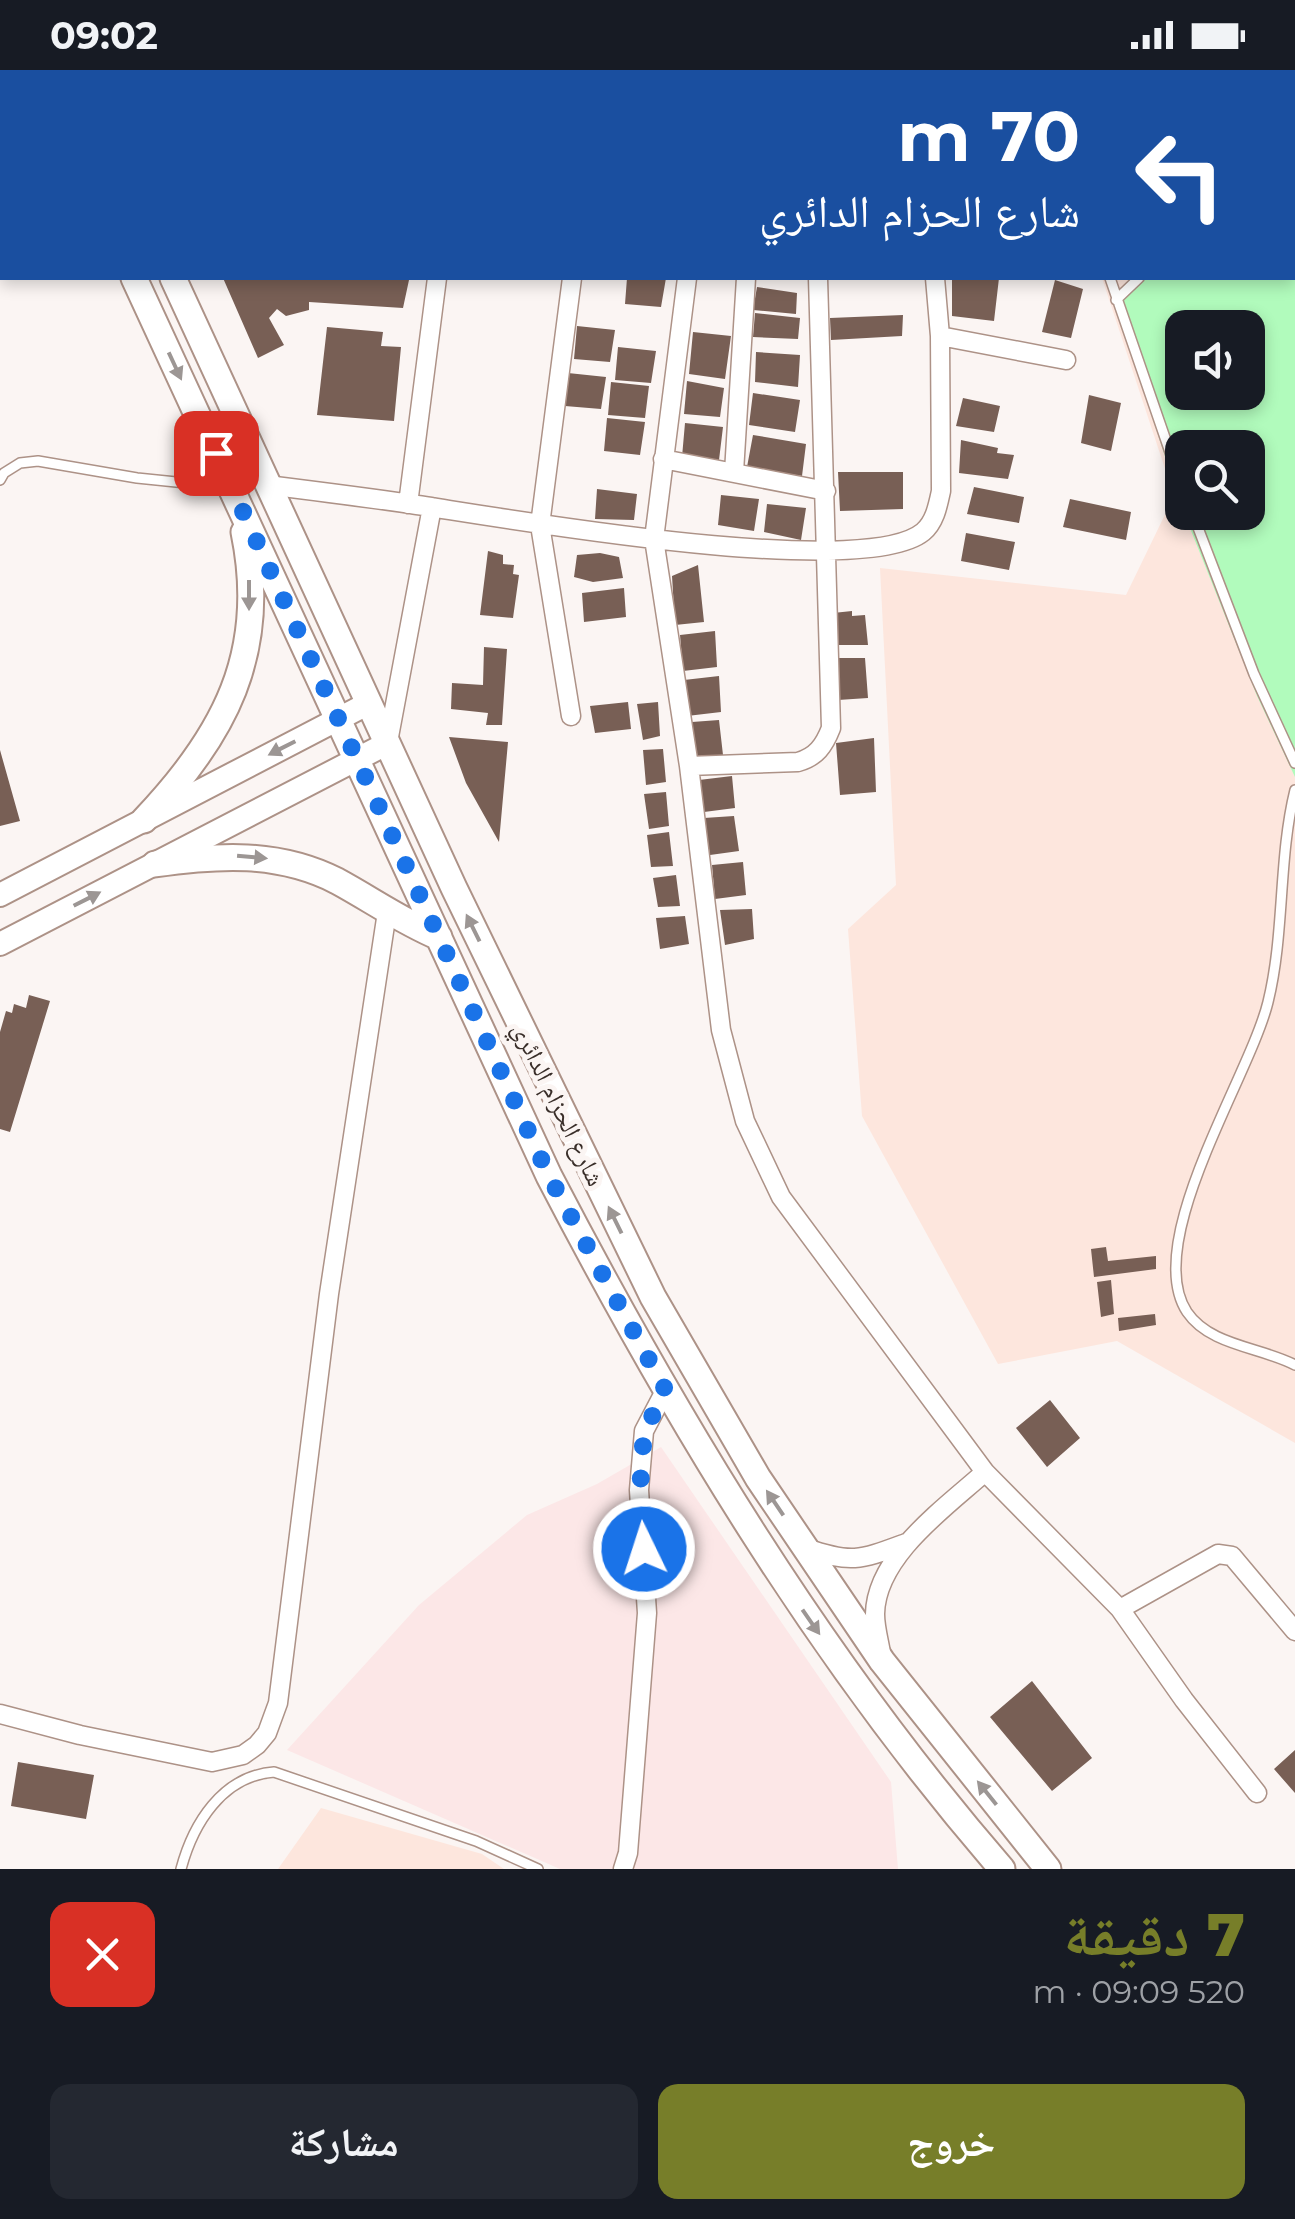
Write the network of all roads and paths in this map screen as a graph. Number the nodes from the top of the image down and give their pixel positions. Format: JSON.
{"nodes":[{"id":1,"x":135,"y":280,"type":"edge"},
{"id":2,"x":174,"y":280,"type":"edge"},
{"id":3,"x":437,"y":280,"type":"edge"},
{"id":4,"x":572,"y":280,"type":"edge"},
{"id":5,"x":688,"y":280,"type":"edge"},
{"id":6,"x":746,"y":280,"type":"edge"},
{"id":7,"x":818,"y":280,"type":"edge"},
{"id":8,"x":935,"y":280,"type":"edge"},
{"id":9,"x":1111,"y":280,"type":"edge"},
{"id":10,"x":1137,"y":280,"type":"edge"},
{"id":11,"x":1116,"y":300,"type":"junction"},
{"id":12,"x":940,"y":336,"type":"junction"},
{"id":13,"x":1066,"y":360,"type":"dead end"},
{"id":14,"x":1165,"y":439,"type":"edge"},
{"id":15,"x":663,"y":459,"type":"junction"},
{"id":16,"x":734,"y":472,"type":"junction"},
{"id":17,"x":0,"y":480,"type":"edge"},
{"id":18,"x":267,"y":485,"type":"junction"},
{"id":19,"x":826,"y":491,"type":"junction"},
{"id":20,"x":235,"y":493,"type":"junction"},
{"id":21,"x":408,"y":504,"type":"junction"},
{"id":22,"x":432,"y":507,"type":"junction"},
{"id":23,"x":540,"y":525,"type":"junction"},
{"id":24,"x":1199,"y":530,"type":"edge"},
{"id":25,"x":654,"y":540,"type":"junction"},
{"id":26,"x":825,"y":552,"type":"junction"},
{"id":27,"x":369,"y":703,"type":"junction"},
{"id":28,"x":571,"y":716,"type":"dead end"},
{"id":29,"x":338,"y":719,"type":"junction"},
{"id":30,"x":388,"y":742,"type":"junction"},
{"id":31,"x":356,"y":759,"type":"junction"},
{"id":32,"x":1295,"y":763,"type":"edge"},
{"id":33,"x":689,"y":766,"type":"junction"},
{"id":34,"x":1295,"y":790,"type":"edge"},
{"id":35,"x":144,"y":820,"type":"junction"},
{"id":36,"x":155,"y":864,"type":"junction"},
{"id":37,"x":0,"y":895,"type":"edge"},
{"id":38,"x":387,"y":912,"type":"junction"},
{"id":39,"x":439,"y":937,"type":"junction"},
{"id":40,"x":0,"y":944,"type":"edge"},
{"id":41,"x":1295,"y":1365,"type":"edge"},
{"id":42,"x":666,"y":1391,"type":"junction"},
{"id":43,"x":985,"y":1472,"type":"junction"},
{"id":44,"x":906,"y":1543,"type":"junction"},
{"id":45,"x":805,"y":1547,"type":"junction"},
{"id":46,"x":1120,"y":1610,"type":"junction"},
{"id":47,"x":1295,"y":1630,"type":"edge"},
{"id":48,"x":882,"y":1662,"type":"junction"},
{"id":49,"x":0,"y":1714,"type":"edge"},
{"id":50,"x":1257,"y":1793,"type":"dead end"},
{"id":51,"x":626,"y":1867,"type":"edge"},
{"id":52,"x":181,"y":1869,"type":"edge"},
{"id":53,"x":538,"y":1869,"type":"edge"},
{"id":54,"x":1002,"y":1869,"type":"edge"},
{"id":55,"x":1048,"y":1869,"type":"edge"}],
"edges":[{"from":1,"to":20,"type":"main road","name":"شارع الحزام الدائري","one_way":true},
{"from":2,"to":18,"type":"main road","name":"شارع الحزام الدائري"},
{"from":3,"to":21,"type":"street"},
{"from":4,"to":23,"type":"street"},
{"from":5,"to":15,"type":"street"},
{"from":6,"to":16,"type":"street"},
{"from":7,"to":19,"type":"street"},
{"from":8,"to":12,"type":"street"},
{"from":9,"to":11,"type":"lane"},
{"from":10,"to":11,"type":"lane"},
{"from":11,"to":14,"type":"lane"},
{"from":12,"to":13,"type":"street"},
{"from":12,"to":26,"type":"street"},
{"from":15,"to":16,"type":"street"},
{"from":15,"to":25,"type":"street"},
{"from":16,"to":19,"type":"street"},
{"from":17,"to":20,"type":"lane"},
{"from":18,"to":21,"type":"street"},
{"from":18,"to":27,"type":"main road","name":"شارع الحزام الدائري"},
{"from":19,"to":26,"type":"street"},
{"from":20,"to":29,"type":"main road","name":"شارع الحزام الدائري"},
{"from":20,"to":35,"type":"main road","one_way":true},
{"from":21,"to":22,"type":"street"},
{"from":22,"to":23,"type":"street"},
{"from":22,"to":30,"type":"street"},
{"from":23,"to":25,"type":"street"},
{"from":23,"to":28,"type":"street"},
{"from":24,"to":32,"type":"lane"},
{"from":25,"to":26,"type":"street"},
{"from":25,"to":33,"type":"street"},
{"from":26,"to":33,"type":"street"},
{"from":27,"to":29,"type":"street"},
{"from":27,"to":30,"type":"main road","name":"شارع الحزام الدائري"},
{"from":29,"to":31,"type":"main road","name":"شارع الحزام الدائري"},
{"from":29,"to":35,"type":"street","one_way":true},
{"from":30,"to":31,"type":"street"},
{"from":45,"to":30,"type":"main road","name":"شارع الحزام الدائري","one_way":true},
{"from":31,"to":36,"type":"street"},
{"from":31,"to":39,"type":"main road","name":"شارع الحزام الدائري"},
{"from":33,"to":43,"type":"street"},
{"from":34,"to":41,"type":"lane"},
{"from":35,"to":37,"type":"street"},
{"from":36,"to":38,"type":"main road","one_way":true},
{"from":40,"to":36,"type":"street","one_way":true},
{"from":38,"to":39,"type":"main road"},
{"from":38,"to":49,"type":"street"},
{"from":39,"to":42,"type":"main road","name":"شارع الحزام الدائري"},
{"from":42,"to":51,"type":"street"},
{"from":42,"to":54,"type":"main road","name":"شارع الحزام الدائري","one_way":true},
{"from":43,"to":44,"type":"street"},
{"from":43,"to":46,"type":"street"},
{"from":44,"to":45,"type":"street"},
{"from":44,"to":48,"type":"street"},
{"from":45,"to":48,"type":"main road","name":"شارع الحزام الدائري"},
{"from":46,"to":47,"type":"street"},
{"from":46,"to":50,"type":"street"},
{"from":55,"to":48,"type":"main road","name":"شارع الحزام الدائري","one_way":true},
{"from":52,"to":53,"type":"lane"}]}
